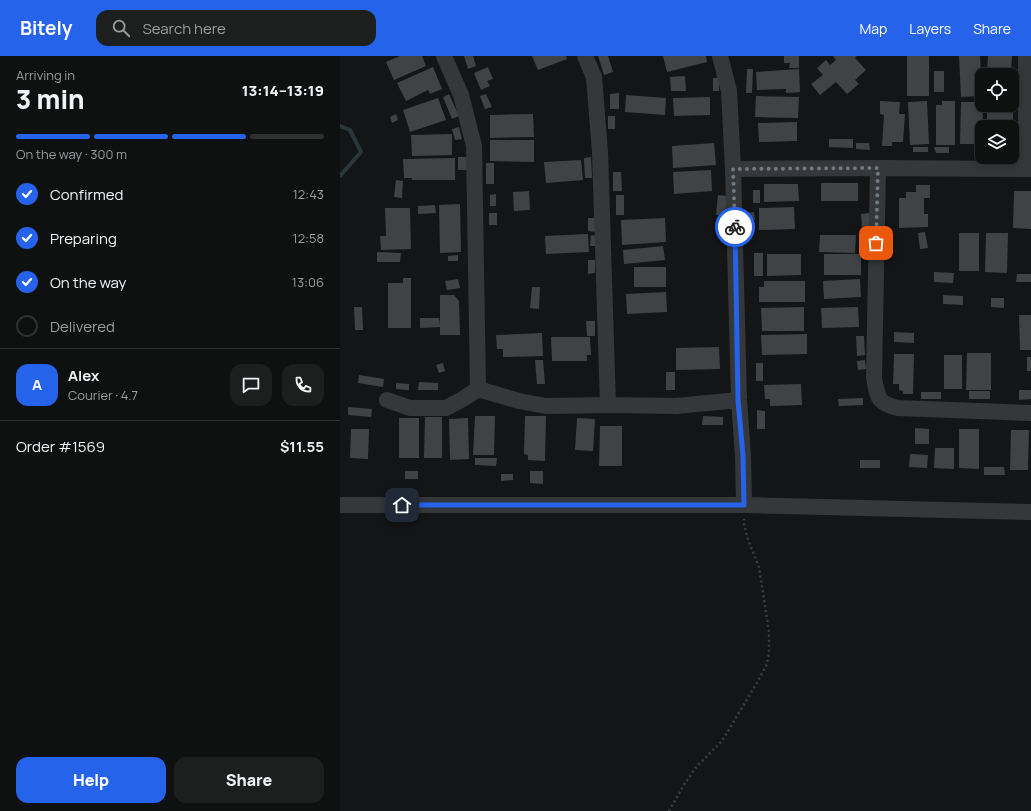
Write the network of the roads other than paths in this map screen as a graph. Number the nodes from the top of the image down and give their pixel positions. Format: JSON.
{"nodes":[{"id":1,"x":444,"y":56,"type":"edge"},
{"id":2,"x":585,"y":56,"type":"edge"},
{"id":3,"x":720,"y":56,"type":"edge"},
{"id":4,"x":1026,"y":56,"type":"edge"},
{"id":5,"x":878,"y":168,"type":"junction"},
{"id":6,"x":733,"y":169,"type":"junction"},
{"id":7,"x":1029,"y":169,"type":"edge"},
{"id":8,"x":478,"y":389,"type":"junction"},
{"id":9,"x":387,"y":400,"type":"dead end"},
{"id":10,"x":738,"y":400,"type":"junction"},
{"id":11,"x":608,"y":405,"type":"junction"},
{"id":12,"x":1031,"y":413,"type":"edge"},
{"id":13,"x":340,"y":505,"type":"edge"},
{"id":14,"x":744,"y":505,"type":"junction"},
{"id":15,"x":1031,"y":512,"type":"edge"}],
"edges":[{"from":1,"to":8,"type":"street"},
{"from":2,"to":11,"type":"street"},
{"from":3,"to":6,"type":"street"},
{"from":4,"to":7,"type":"street"},
{"from":5,"to":6,"type":"street"},
{"from":5,"to":7,"type":"street"},
{"from":5,"to":12,"type":"street"},
{"from":6,"to":10,"type":"street"},
{"from":8,"to":9,"type":"street"},
{"from":8,"to":11,"type":"street"},
{"from":10,"to":11,"type":"street"},
{"from":10,"to":14,"type":"street"},
{"from":13,"to":14,"type":"street"},
{"from":14,"to":15,"type":"street"}]}
